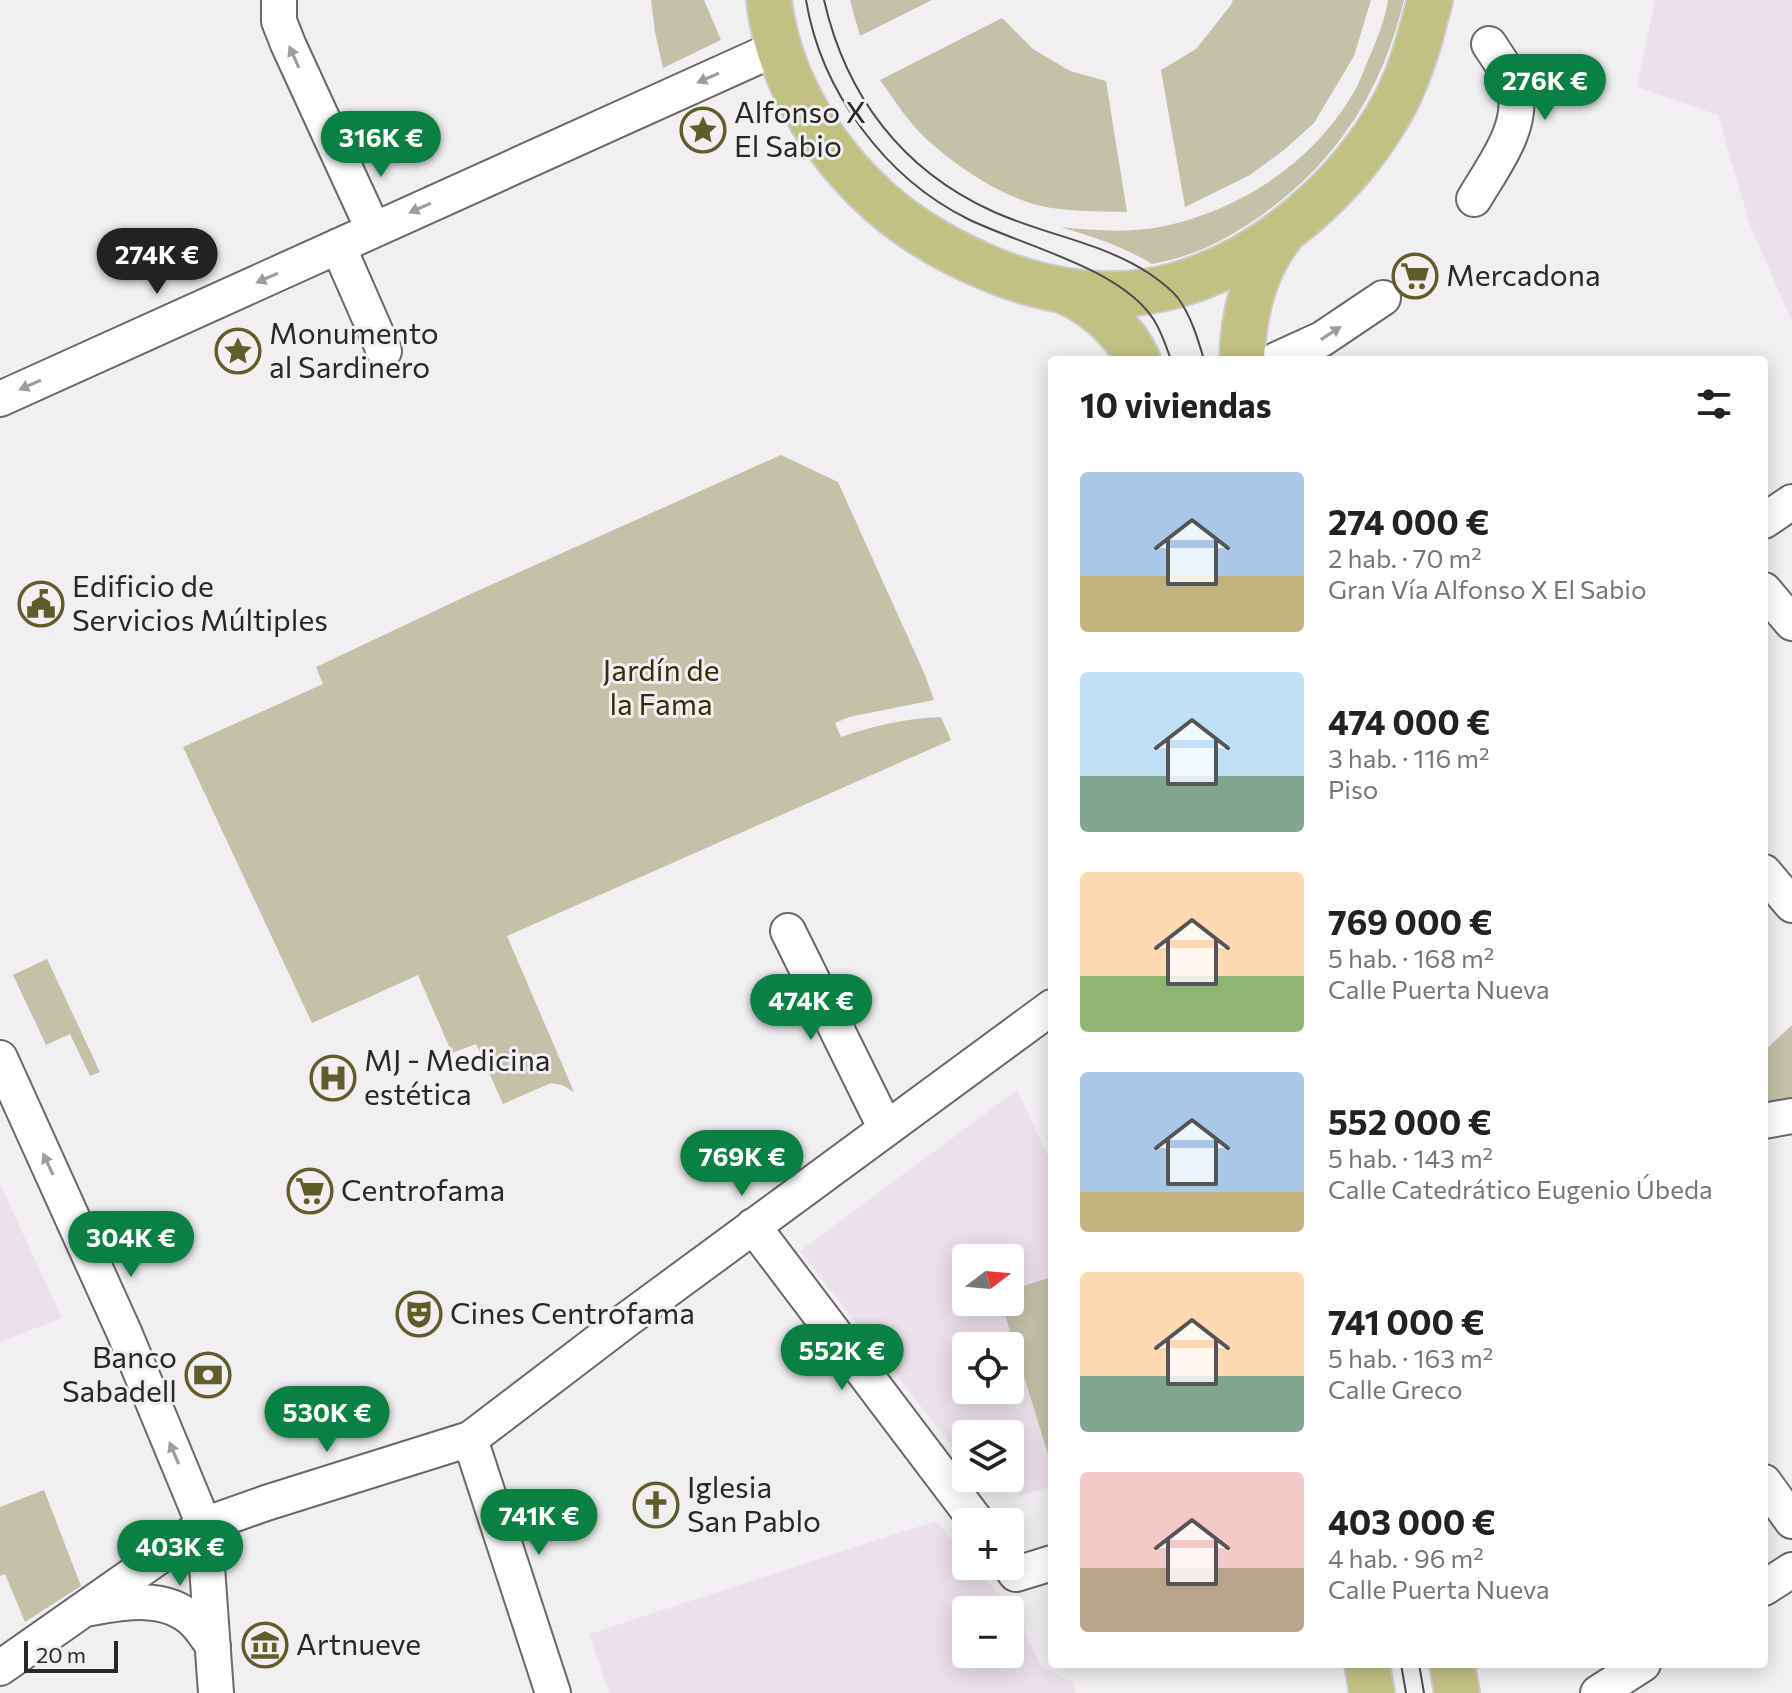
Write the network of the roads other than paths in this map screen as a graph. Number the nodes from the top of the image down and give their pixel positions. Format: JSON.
{"nodes":[{"id":1,"x":279,"y":0,"type":"edge"},
{"id":2,"x":769,"y":0,"type":"edge"},
{"id":3,"x":1430,"y":0,"type":"edge"},
{"id":4,"x":1489,"y":44,"type":"dead end"},
{"id":5,"x":779,"y":47,"type":"junction"},
{"id":6,"x":1474,"y":199,"type":"dead end"},
{"id":7,"x":1286,"y":228,"type":"junction"},
{"id":8,"x":373,"y":229,"type":"junction"},
{"id":9,"x":338,"y":246,"type":"junction"},
{"id":10,"x":1062,"y":291,"type":"junction"},
{"id":11,"x":1383,"y":298,"type":"dead end"},
{"id":12,"x":384,"y":351,"type":"dead end"},
{"id":13,"x":1136,"y":356,"type":"edge"},
{"id":14,"x":1242,"y":356,"type":"edge"},
{"id":15,"x":1285,"y":356,"type":"edge"},
{"id":16,"x":0,"y":399,"type":"edge"},
{"id":17,"x":1792,"y":502,"type":"edge"},
{"id":18,"x":1768,"y":518,"type":"edge"},
{"id":19,"x":1768,"y":595,"type":"edge"},
{"id":20,"x":1792,"y":623,"type":"edge"},
{"id":21,"x":1768,"y":877,"type":"edge"},
{"id":22,"x":1792,"y":905,"type":"edge"},
{"id":23,"x":788,"y":931,"type":"dead end"},
{"id":24,"x":1048,"y":1010,"type":"edge"},
{"id":25,"x":0,"y":1058,"type":"edge"},
{"id":26,"x":1792,"y":1116,"type":"edge"},
{"id":27,"x":1768,"y":1120,"type":"edge"},
{"id":28,"x":886,"y":1129,"type":"junction"},
{"id":29,"x":753,"y":1226,"type":"junction"},
{"id":30,"x":470,"y":1439,"type":"junction"},
{"id":31,"x":1768,"y":1488,"type":"edge"},
{"id":32,"x":966,"y":1508,"type":"edge"},
{"id":33,"x":1792,"y":1521,"type":"edge"},
{"id":34,"x":204,"y":1525,"type":"junction"},
{"id":35,"x":1048,"y":1564,"type":"edge"},
{"id":36,"x":1792,"y":1570,"type":"edge"},
{"id":37,"x":1024,"y":1572,"type":"edge"},
{"id":38,"x":1768,"y":1585,"type":"edge"},
{"id":39,"x":86,"y":1609,"type":"junction"},
{"id":40,"x":213,"y":1646,"type":"junction"},
{"id":41,"x":0,"y":1668,"type":"edge"},
{"id":42,"x":1368,"y":1668,"type":"edge"},
{"id":43,"x":1453,"y":1668,"type":"edge"},
{"id":44,"x":1637,"y":1668,"type":"edge"},
{"id":45,"x":216,"y":1693,"type":"edge"},
{"id":46,"x":553,"y":1693,"type":"edge"},
{"id":47,"x":1372,"y":1693,"type":"edge"},
{"id":48,"x":1457,"y":1693,"type":"edge"},
{"id":49,"x":1598,"y":1693,"type":"edge"}],
"edges":[{"from":8,"to":1,"type":"street","one_way":true},
{"from":2,"to":5,"type":"main road"},
{"from":3,"to":7,"type":"main road"},
{"from":4,"to":6,"type":"street"},
{"from":5,"to":8,"type":"street","one_way":true},
{"from":5,"to":10,"type":"main road"},
{"from":7,"to":10,"type":"main road"},
{"from":7,"to":14,"type":"main road"},
{"from":8,"to":9,"type":"street"},
{"from":9,"to":12,"type":"street"},
{"from":9,"to":16,"type":"street","one_way":true},
{"from":10,"to":13,"type":"main road"},
{"from":15,"to":11,"type":"street","one_way":true},
{"from":17,"to":18,"type":"street"},
{"from":19,"to":20,"type":"street"},
{"from":21,"to":22,"type":"street"},
{"from":23,"to":28,"type":"street"},
{"from":24,"to":28,"type":"street"},
{"from":34,"to":25,"type":"street","one_way":true},
{"from":26,"to":27,"type":"street"},
{"from":28,"to":29,"type":"street"},
{"from":29,"to":30,"type":"street"},
{"from":29,"to":32,"type":"street"},
{"from":30,"to":34,"type":"street"},
{"from":30,"to":46,"type":"street"},
{"from":31,"to":33,"type":"street"},
{"from":34,"to":39,"type":"street"},
{"from":34,"to":40,"type":"street"},
{"from":35,"to":37,"type":"street"},
{"from":36,"to":38,"type":"street"},
{"from":39,"to":40,"type":"street"},
{"from":39,"to":41,"type":"street"},
{"from":40,"to":45,"type":"street"},
{"from":42,"to":47,"type":"main road"},
{"from":43,"to":48,"type":"main road"},
{"from":44,"to":49,"type":"street"}]}
